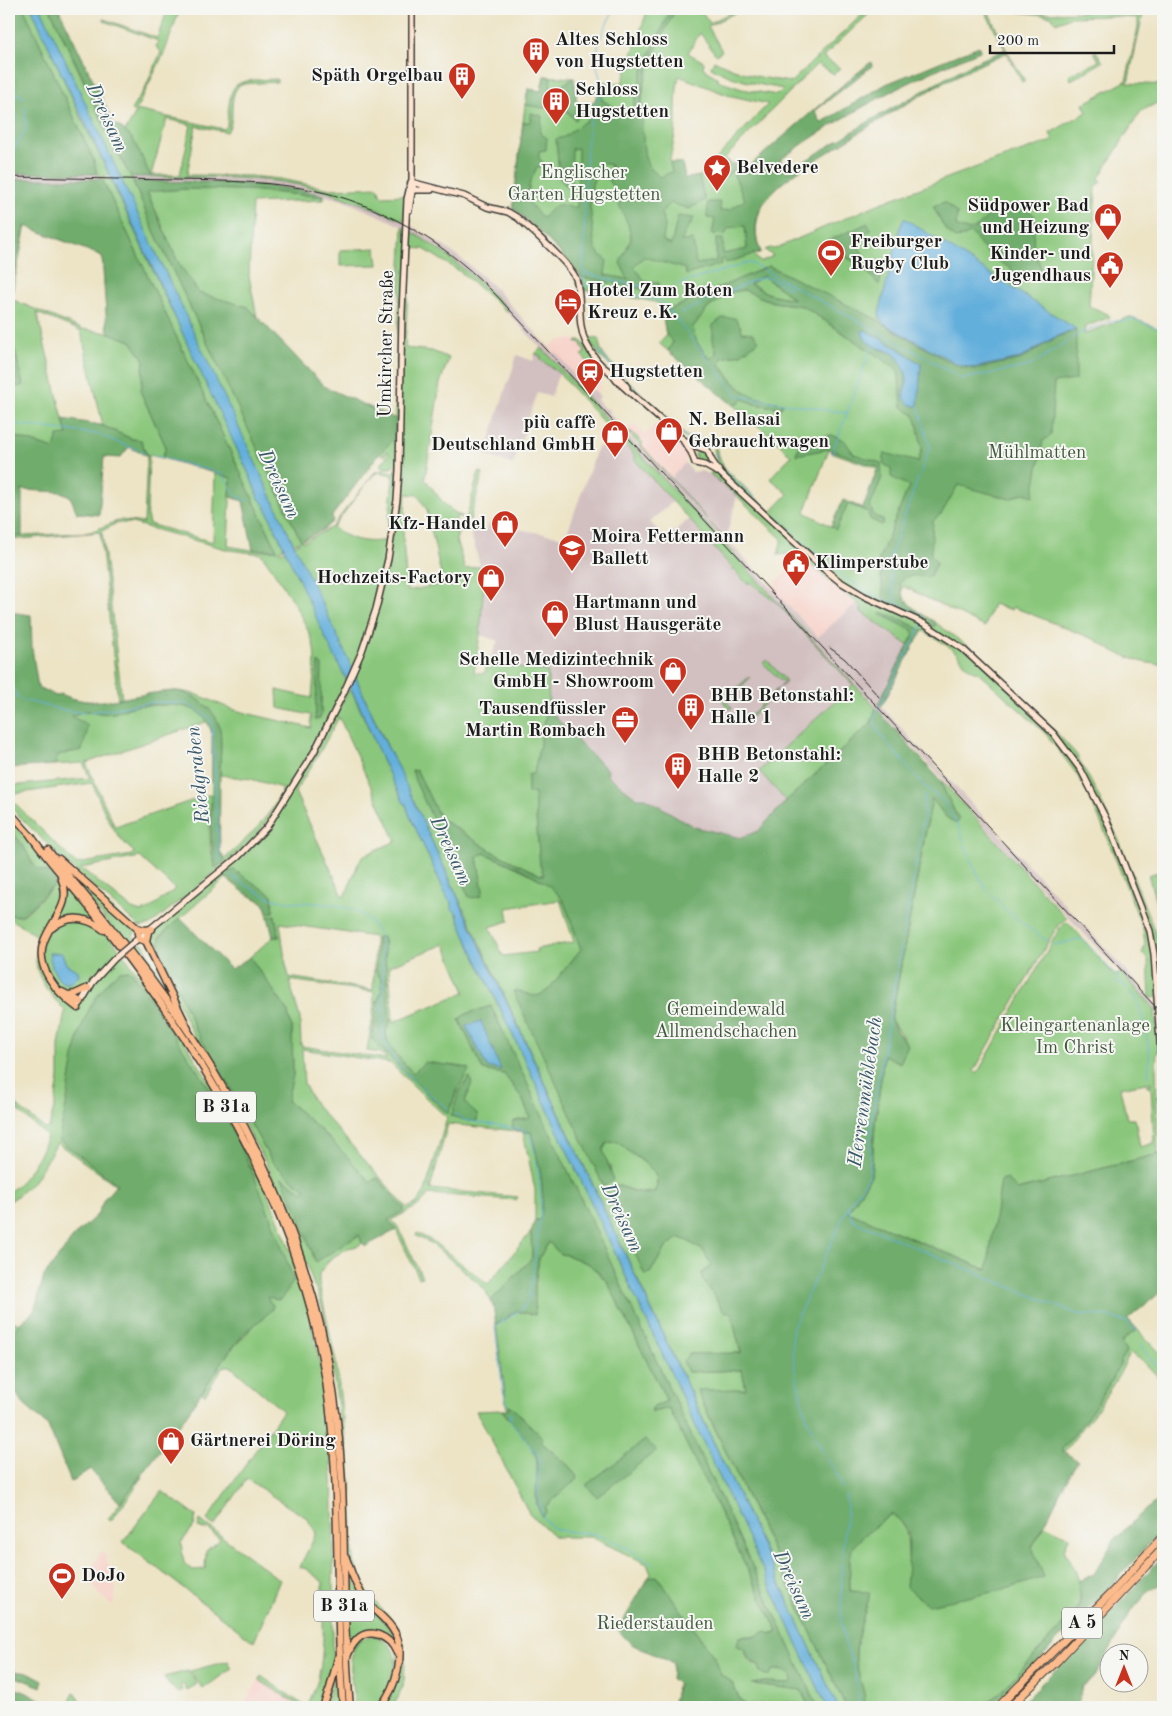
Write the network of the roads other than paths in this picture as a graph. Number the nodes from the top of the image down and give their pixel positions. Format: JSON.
{"nodes":[{"id":1,"x":412,"y":9,"type":"edge"},
{"id":2,"x":411,"y":182,"type":"junction"},
{"id":3,"x":440,"y":190,"type":"junction"},
{"id":4,"x":413,"y":191,"type":"junction"},
{"id":5,"x":406,"y":218,"type":"junction"},
{"id":6,"x":680,"y":437,"type":"junction"},
{"id":7,"x":699,"y":448,"type":"junction"},
{"id":8,"x":693,"y":456,"type":"junction"},
{"id":9,"x":710,"y":458,"type":"junction"},
{"id":10,"x":704,"y":465,"type":"junction"},
{"id":11,"x":721,"y":474,"type":"junction"},
{"id":12,"x":9,"y":811,"type":"edge"},
{"id":13,"x":31,"y":836,"type":"junction"},
{"id":14,"x":48,"y":850,"type":"junction"},
{"id":15,"x":59,"y":872,"type":"junction"},
{"id":16,"x":137,"y":928,"type":"junction"},
{"id":17,"x":150,"y":930,"type":"junction"},
{"id":18,"x":49,"y":931,"type":"junction"},
{"id":19,"x":109,"y":933,"type":"junction"},
{"id":20,"x":136,"y":940,"type":"junction"},
{"id":21,"x":146,"y":941,"type":"junction"},
{"id":22,"x":88,"y":988,"type":"junction"},
{"id":23,"x":59,"y":990,"type":"junction"},
{"id":24,"x":68,"y":995,"type":"junction"},
{"id":25,"x":79,"y":1005,"type":"junction"},
{"id":26,"x":193,"y":1039,"type":"junction"},
{"id":27,"x":1163,"y":1086,"type":"edge"},
{"id":28,"x":1163,"y":1536,"type":"edge"},
{"id":29,"x":1163,"y":1548,"type":"edge"},
{"id":30,"x":343,"y":1552,"type":"junction"},
{"id":31,"x":339,"y":1654,"type":"junction"},
{"id":32,"x":398,"y":1658,"type":"junction"},
{"id":33,"x":346,"y":1660,"type":"junction"},
{"id":34,"x":323,"y":1707,"type":"edge"},
{"id":35,"x":343,"y":1707,"type":"edge"},
{"id":36,"x":350,"y":1707,"type":"edge"},
{"id":37,"x":380,"y":1707,"type":"edge"},
{"id":38,"x":998,"y":1707,"type":"edge"},
{"id":39,"x":1010,"y":1707,"type":"edge"}],
"edges":[{"from":1,"to":2,"type":"main road"},
{"from":2,"to":3,"type":"main road"},
{"from":2,"to":4,"type":"main road","name":"Umkircher Straße"},
{"from":2,"to":5,"type":"main road","name":"Umkircher Straße"},
{"from":3,"to":4,"type":"main road"},
{"from":3,"to":6,"type":"main road"},
{"from":4,"to":5,"type":"main road","name":"Umkircher Straße"},
{"from":5,"to":17,"type":"main road","name":"Umkircher Straße"},
{"from":6,"to":7,"type":"main road"},
{"from":6,"to":8,"type":"main road"},
{"from":7,"to":8,"type":"main road"},
{"from":7,"to":9,"type":"main road"},
{"from":8,"to":10,"type":"main road"},
{"from":9,"to":10,"type":"main road"},
{"from":9,"to":11,"type":"main road"},
{"from":10,"to":11,"type":"main road"},
{"from":11,"to":27,"type":"main road"},
{"from":12,"to":13,"type":"main road","number":"B 31a"},
{"from":13,"to":14,"type":"highway","number":"B 31a"},
{"from":13,"to":15,"type":"highway","number":"B 31a"},
{"from":14,"to":16,"type":"highway"},
{"from":14,"to":26,"type":"highway","number":"B 31a"},
{"from":15,"to":18,"type":"highway"},
{"from":15,"to":19,"type":"highway","number":"B 31a"},
{"from":16,"to":17,"type":"highway"},
{"from":16,"to":20,"type":"highway"},
{"from":17,"to":20,"type":"main road","name":"Umkircher Straße"},
{"from":17,"to":21,"type":"highway"},
{"from":18,"to":19,"type":"highway"},
{"from":18,"to":23,"type":"highway"},
{"from":19,"to":31,"type":"highway","number":"B 31a"},
{"from":20,"to":21,"type":"highway"},
{"from":20,"to":22,"type":"main road","name":"Umkircher Straße","bridge":true},
{"from":21,"to":26,"type":"highway"},
{"from":22,"to":24,"type":"highway"},
{"from":22,"to":25,"type":"main road","name":"Umkircher Straße"},
{"from":23,"to":24,"type":"highway"},
{"from":23,"to":25,"type":"highway"},
{"from":24,"to":25,"type":"highway"},
{"from":26,"to":30,"type":"highway","number":"B 31a"},
{"from":28,"to":38,"type":"highway","number":"A 5"},
{"from":29,"to":39,"type":"highway","number":"A 5"},
{"from":30,"to":32,"type":"highway"},
{"from":30,"to":33,"type":"highway","number":"B 31a"},
{"from":31,"to":34,"type":"highway"},
{"from":31,"to":35,"type":"highway","number":"B 31a"},
{"from":32,"to":33,"type":"highway"},
{"from":32,"to":37,"type":"highway"},
{"from":33,"to":36,"type":"highway","number":"B 31a"}]}
